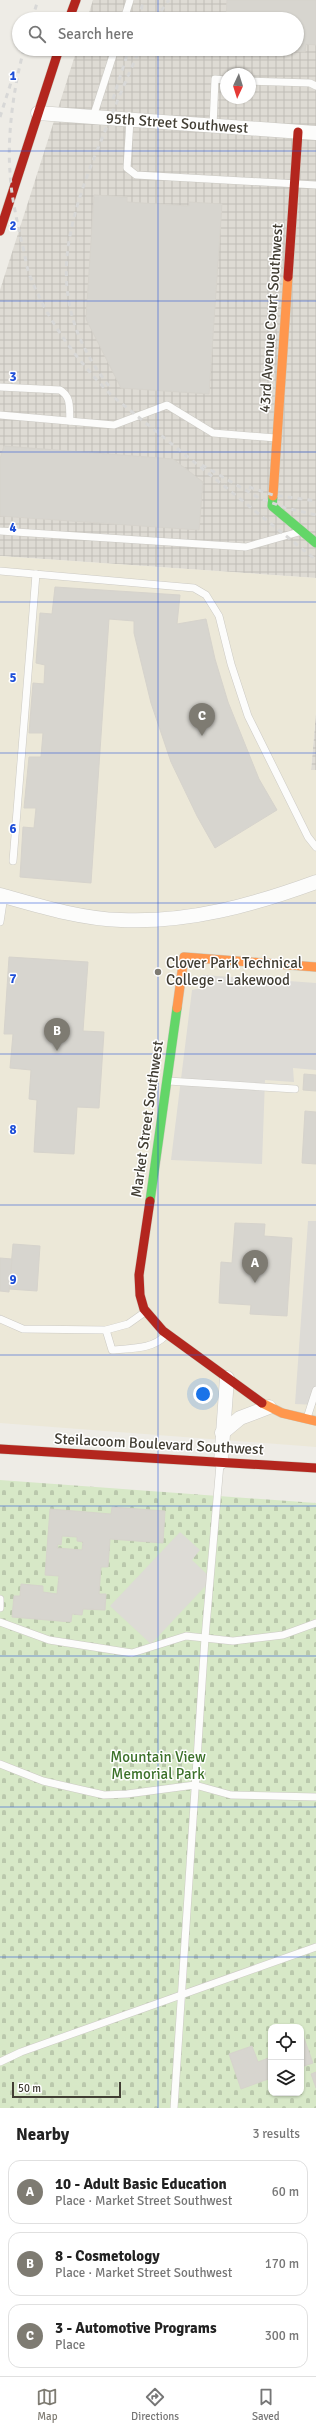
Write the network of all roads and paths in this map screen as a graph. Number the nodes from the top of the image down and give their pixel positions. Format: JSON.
{"nodes":[{"id":1,"x":76,"y":0,"type":"edge"},
{"id":2,"x":130,"y":0,"type":"edge"},
{"id":3,"x":72,"y":12,"type":"edge"},
{"id":4,"x":126,"y":12,"type":"edge"},
{"id":5,"x":57,"y":56,"type":"edge"},
{"id":6,"x":112,"y":56,"type":"edge"},
{"id":7,"x":220,"y":79,"type":"edge"},
{"id":8,"x":256,"y":80,"type":"edge"},
{"id":9,"x":316,"y":86,"type":"edge"},
{"id":10,"x":38,"y":113,"type":"junction"},
{"id":11,"x":93,"y":117,"type":"junction"},
{"id":12,"x":130,"y":120,"type":"junction"},
{"id":13,"x":213,"y":126,"type":"junction"},
{"id":14,"x":298,"y":132,"type":"junction"},
{"id":15,"x":316,"y":133,"type":"edge"},
{"id":16,"x":294,"y":184,"type":"junction"},
{"id":17,"x":316,"y":185,"type":"edge"},
{"id":18,"x":0,"y":231,"type":"edge"},
{"id":19,"x":0,"y":387,"type":"edge"},
{"id":20,"x":0,"y":415,"type":"edge"},
{"id":21,"x":70,"y":421,"type":"junction"},
{"id":22,"x":277,"y":438,"type":"junction"},
{"id":23,"x":0,"y":531,"type":"edge"},
{"id":24,"x":302,"y":531,"type":"junction"},
{"id":25,"x":316,"y":543,"type":"edge"},
{"id":26,"x":0,"y":571,"type":"edge"},
{"id":27,"x":36,"y":574,"type":"junction"},
{"id":28,"x":316,"y":847,"type":"edge"},
{"id":29,"x":13,"y":861,"type":"dead end"},
{"id":30,"x":316,"y":882,"type":"edge"},
{"id":31,"x":2,"y":896,"type":"edge"},
{"id":32,"x":0,"y":922,"type":"edge"},
{"id":33,"x":316,"y":967,"type":"edge"},
{"id":34,"x":168,"y":1081,"type":"junction"},
{"id":35,"x":295,"y":1089,"type":"dead end"},
{"id":36,"x":146,"y":1312,"type":"junction"},
{"id":37,"x":0,"y":1319,"type":"edge"},
{"id":38,"x":106,"y":1330,"type":"junction"},
{"id":39,"x":167,"y":1333,"type":"junction"},
{"id":40,"x":227,"y":1378,"type":"junction"},
{"id":41,"x":316,"y":1390,"type":"edge"},
{"id":42,"x":269,"y":1407,"type":"junction"},
{"id":43,"x":306,"y":1420,"type":"junction"},
{"id":44,"x":316,"y":1421,"type":"edge"},
{"id":45,"x":222,"y":1433,"type":"junction"},
{"id":46,"x":0,"y":1448,"type":"edge"},
{"id":47,"x":220,"y":1462,"type":"junction"},
{"id":48,"x":316,"y":1468,"type":"edge"},
{"id":49,"x":0,"y":1599,"type":"edge"},
{"id":50,"x":0,"y":1608,"type":"edge"},
{"id":51,"x":0,"y":1622,"type":"edge"},
{"id":52,"x":316,"y":1623,"type":"edge"},
{"id":53,"x":205,"y":1638,"type":"junction"},
{"id":54,"x":0,"y":1764,"type":"edge"},
{"id":55,"x":195,"y":1785,"type":"junction"},
{"id":56,"x":316,"y":1797,"type":"edge"},
{"id":57,"x":316,"y":1947,"type":"edge"},
{"id":58,"x":181,"y":1997,"type":"junction"},
{"id":59,"x":0,"y":2062,"type":"edge"},
{"id":60,"x":174,"y":2108,"type":"edge"}],
"edges":[{"from":1,"to":3,"type":"street"},
{"from":2,"to":4,"type":"lane"},
{"from":5,"to":10,"type":"street"},
{"from":6,"to":11,"type":"lane"},
{"from":7,"to":13,"type":"lane"},
{"from":8,"to":9,"type":"lane"},
{"from":10,"to":11,"type":"street","name":"95th Street Southwest"},
{"from":10,"to":18,"type":"street"},
{"from":11,"to":12,"type":"street","name":"95th Street Southwest"},
{"from":12,"to":13,"type":"street","name":"95th Street Southwest"},
{"from":12,"to":16,"type":"lane"},
{"from":13,"to":14,"type":"street","name":"95th Street Southwest"},
{"from":14,"to":15,"type":"street","name":"95th Street Southwest"},
{"from":14,"to":16,"type":"street","name":"43rd Avenue Court Southwest"},
{"from":16,"to":17,"type":"lane"},
{"from":16,"to":22,"type":"street","name":"43rd Avenue Court Southwest"},
{"from":19,"to":21,"type":"lane"},
{"from":20,"to":21,"type":"lane"},
{"from":21,"to":22,"type":"lane"},
{"from":22,"to":24,"type":"street","name":"43rd Avenue Court Southwest"},
{"from":23,"to":24,"type":"lane"},
{"from":24,"to":25,"type":"street"},
{"from":26,"to":27,"type":"lane"},
{"from":27,"to":28,"type":"lane"},
{"from":27,"to":29,"type":"lane"},
{"from":30,"to":31,"type":"street"},
{"from":31,"to":32,"type":"lane"},
{"from":33,"to":34,"type":"street","name":"Market Street Southwest"},
{"from":34,"to":35,"type":"lane"},
{"from":34,"to":36,"type":"street","name":"Market Street Southwest"},
{"from":36,"to":38,"type":"lane"},
{"from":36,"to":39,"type":"street","name":"Market Street Southwest"},
{"from":37,"to":38,"type":"lane"},
{"from":38,"to":39,"type":"lane"},
{"from":39,"to":40,"type":"street","name":"Market Street Southwest"},
{"from":40,"to":42,"type":"street","name":"Market Street Southwest"},
{"from":40,"to":45,"type":"street"},
{"from":41,"to":43,"type":"lane"},
{"from":42,"to":43,"type":"street","name":"Market Street Southwest"},
{"from":42,"to":45,"type":"street"},
{"from":43,"to":44,"type":"street","name":"Market Street Southwest"},
{"from":45,"to":47,"type":"street"},
{"from":46,"to":47,"type":"street","name":"Steilacoom Boulevard Southwest"},
{"from":47,"to":48,"type":"street","name":"Steilacoom Boulevard Southwest"},
{"from":47,"to":53,"type":"lane"},
{"from":49,"to":50,"type":"lane"},
{"from":51,"to":53,"type":"lane"},
{"from":52,"to":53,"type":"lane"},
{"from":53,"to":55,"type":"lane"},
{"from":54,"to":55,"type":"lane"},
{"from":55,"to":56,"type":"lane"},
{"from":55,"to":58,"type":"lane"},
{"from":57,"to":58,"type":"lane"},
{"from":58,"to":59,"type":"lane"},
{"from":58,"to":60,"type":"lane"}]}
